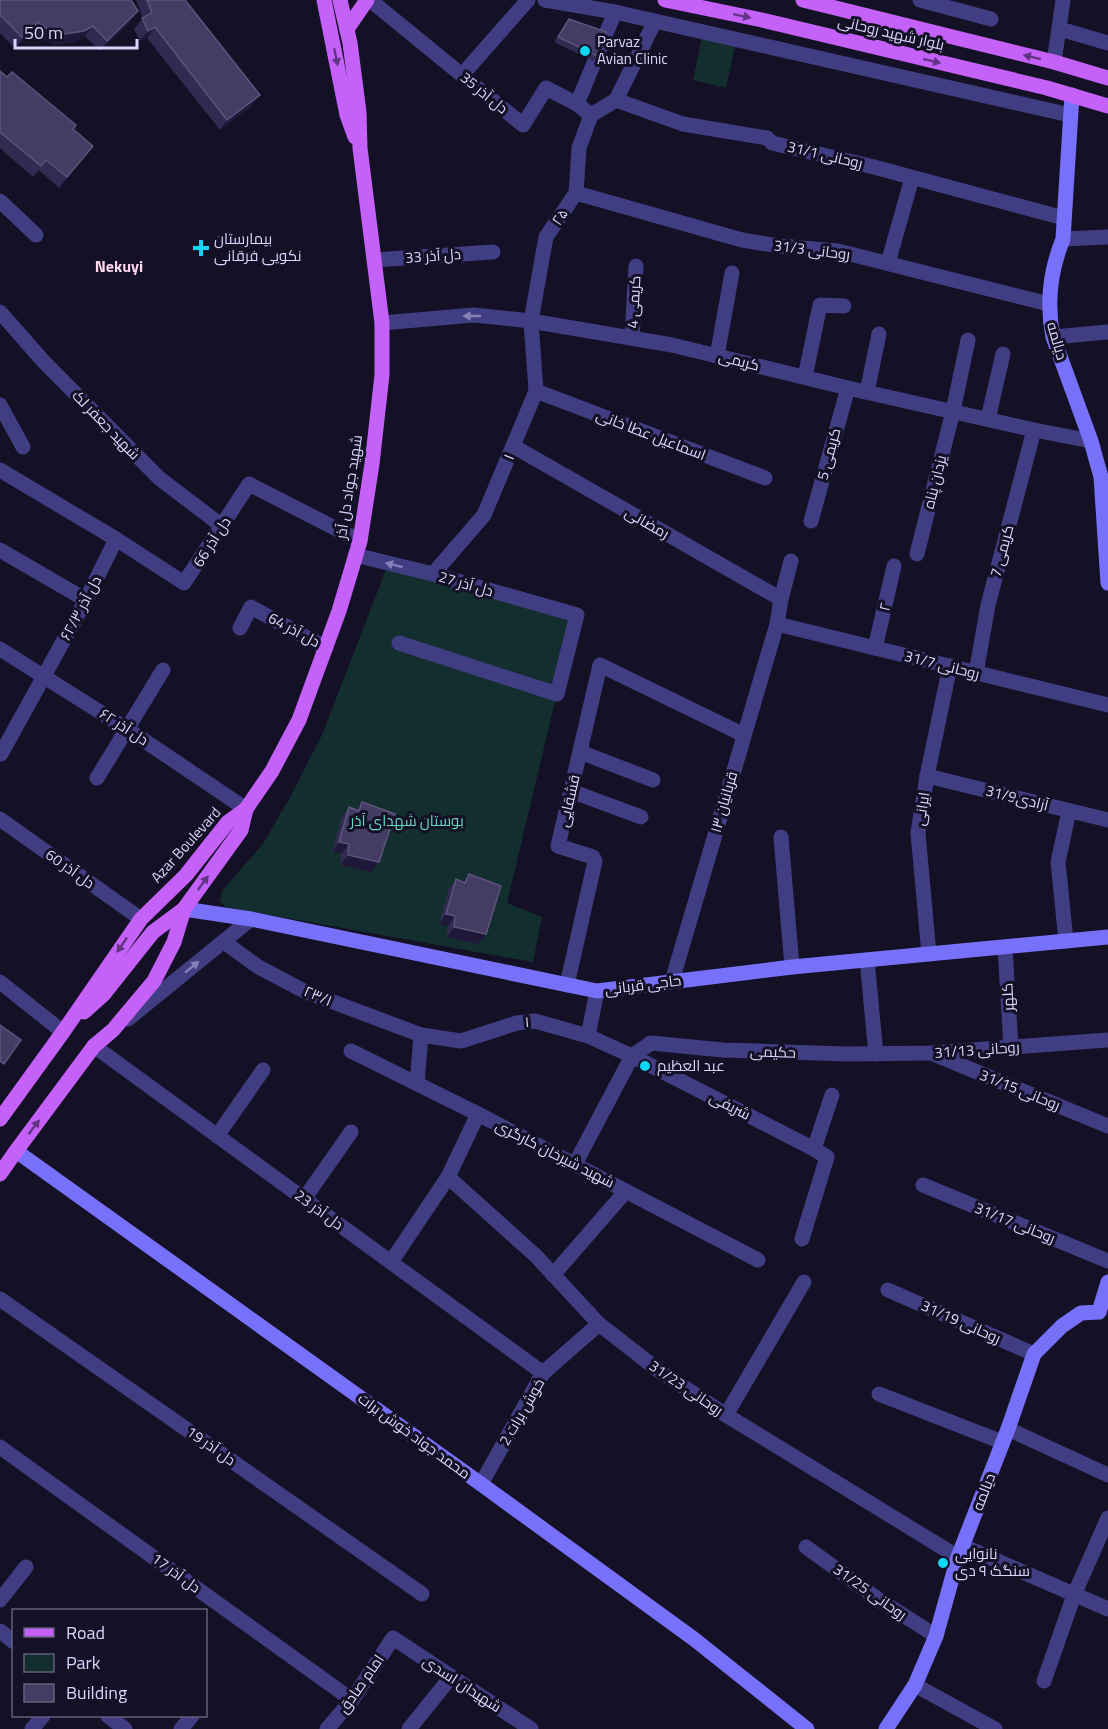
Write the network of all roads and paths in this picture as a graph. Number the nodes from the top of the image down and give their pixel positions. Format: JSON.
{"nodes":[{"id":1,"x":324,"y":0,"type":"edge"},
{"id":2,"x":340,"y":0,"type":"edge"},
{"id":3,"x":369,"y":0,"type":"edge"},
{"id":4,"x":528,"y":0,"type":"edge"},
{"id":5,"x":545,"y":0,"type":"edge"},
{"id":6,"x":665,"y":0,"type":"edge"},
{"id":7,"x":803,"y":0,"type":"edge"},
{"id":8,"x":920,"y":0,"type":"edge"},
{"id":9,"x":1063,"y":0,"type":"edge"},
{"id":10,"x":615,"y":12,"type":"junction"},
{"id":11,"x":991,"y":19,"type":"dead end"},
{"id":12,"x":656,"y":21,"type":"junction"},
{"id":13,"x":347,"y":29,"type":"junction"},
{"id":14,"x":1060,"y":29,"type":"junction"},
{"id":15,"x":1108,"y":43,"type":"edge"},
{"id":16,"x":1054,"y":62,"type":"junction"},
{"id":17,"x":462,"y":75,"type":"junction"},
{"id":18,"x":1108,"y":78,"type":"edge"},
{"id":19,"x":1072,"y":95,"type":"junction"},
{"id":20,"x":616,"y":100,"type":"junction"},
{"id":21,"x":577,"y":104,"type":"junction"},
{"id":22,"x":1108,"y":106,"type":"edge"},
{"id":23,"x":591,"y":115,"type":"junction"},
{"id":24,"x":1070,"y":116,"type":"junction"},
{"id":25,"x":360,"y":148,"type":"junction"},
{"id":26,"x":912,"y":178,"type":"junction"},
{"id":27,"x":576,"y":193,"type":"junction"},
{"id":28,"x":0,"y":201,"type":"edge"},
{"id":29,"x":1064,"y":218,"type":"junction"},
{"id":30,"x":36,"y":235,"type":"dead end"},
{"id":31,"x":1108,"y":237,"type":"edge"},
{"id":32,"x":1063,"y":239,"type":"junction"},
{"id":33,"x":493,"y":252,"type":"dead end"},
{"id":34,"x":374,"y":260,"type":"junction"},
{"id":35,"x":888,"y":263,"type":"junction"},
{"id":36,"x":636,"y":266,"type":"dead end"},
{"id":37,"x":732,"y":273,"type":"dead end"},
{"id":38,"x":1049,"y":304,"type":"junction"},
{"id":39,"x":844,"y":306,"type":"dead end"},
{"id":40,"x":0,"y":312,"type":"edge"},
{"id":41,"x":531,"y":321,"type":"junction"},
{"id":42,"x":382,"y":323,"type":"junction"},
{"id":43,"x":1108,"y":332,"type":"edge"},
{"id":44,"x":879,"y":334,"type":"dead end"},
{"id":45,"x":1053,"y":337,"type":"junction"},
{"id":46,"x":632,"y":338,"type":"junction"},
{"id":47,"x":968,"y":340,"type":"dead end"},
{"id":48,"x":1003,"y":354,"type":"dead end"},
{"id":49,"x":717,"y":356,"type":"junction"},
{"id":50,"x":805,"y":378,"type":"junction"},
{"id":51,"x":848,"y":388,"type":"junction"},
{"id":52,"x":536,"y":391,"type":"junction"},
{"id":53,"x":867,"y":392,"type":"junction"},
{"id":54,"x":0,"y":405,"type":"edge"},
{"id":55,"x":952,"y":411,"type":"junction"},
{"id":56,"x":988,"y":419,"type":"junction"},
{"id":57,"x":1034,"y":430,"type":"junction"},
{"id":58,"x":1091,"y":441,"type":"junction"},
{"id":59,"x":513,"y":446,"type":"junction"},
{"id":60,"x":24,"y":447,"type":"dead end"},
{"id":61,"x":0,"y":470,"type":"edge"},
{"id":62,"x":765,"y":478,"type":"dead end"},
{"id":63,"x":811,"y":521,"type":"dead end"},
{"id":64,"x":222,"y":526,"type":"junction"},
{"id":65,"x":116,"y":539,"type":"junction"},
{"id":66,"x":357,"y":548,"type":"junction"},
{"id":67,"x":0,"y":550,"type":"edge"},
{"id":68,"x":917,"y":554,"type":"dead end"},
{"id":69,"x":791,"y":561,"type":"dead end"},
{"id":70,"x":894,"y":566,"type":"dead end"},
{"id":71,"x":433,"y":574,"type":"junction"},
{"id":72,"x":1108,"y":583,"type":"edge"},
{"id":73,"x":781,"y":599,"type":"junction"},
{"id":74,"x":86,"y":600,"type":"junction"},
{"id":75,"x":777,"y":624,"type":"junction"},
{"id":76,"x":240,"y":628,"type":"dead end"},
{"id":77,"x":399,"y":643,"type":"dead end"},
{"id":78,"x":326,"y":648,"type":"junction"},
{"id":79,"x":875,"y":648,"type":"junction"},
{"id":80,"x":0,"y":649,"type":"edge"},
{"id":81,"x":950,"y":666,"type":"junction"},
{"id":82,"x":163,"y":670,"type":"dead end"},
{"id":83,"x":976,"y":674,"type":"junction"},
{"id":84,"x":45,"y":676,"type":"junction"},
{"id":85,"x":1108,"y":705,"type":"edge"},
{"id":86,"x":127,"y":729,"type":"junction"},
{"id":87,"x":744,"y":735,"type":"junction"},
{"id":88,"x":580,"y":752,"type":"junction"},
{"id":89,"x":1,"y":753,"type":"edge"},
{"id":90,"x":927,"y":776,"type":"junction"},
{"id":91,"x":97,"y":778,"type":"dead end"},
{"id":92,"x":653,"y":780,"type":"dead end"},
{"id":93,"x":571,"y":791,"type":"junction"},
{"id":94,"x":246,"y":809,"type":"junction"},
{"id":95,"x":1069,"y":811,"type":"junction"},
{"id":96,"x":641,"y":817,"type":"dead end"},
{"id":97,"x":0,"y":819,"type":"edge"},
{"id":98,"x":1108,"y":820,"type":"edge"},
{"id":99,"x":781,"y":837,"type":"dead end"},
{"id":100,"x":184,"y":909,"type":"junction"},
{"id":101,"x":141,"y":919,"type":"junction"},
{"id":102,"x":251,"y":919,"type":"junction"},
{"id":103,"x":1108,"y":937,"type":"edge"},
{"id":104,"x":1066,"y":941,"type":"junction"},
{"id":105,"x":224,"y":942,"type":"junction"},
{"id":106,"x":1005,"y":947,"type":"junction"},
{"id":107,"x":929,"y":954,"type":"junction"},
{"id":108,"x":867,"y":960,"type":"junction"},
{"id":109,"x":128,"y":963,"type":"junction"},
{"id":110,"x":792,"y":967,"type":"junction"},
{"id":111,"x":154,"y":981,"type":"junction"},
{"id":112,"x":672,"y":981,"type":"junction"},
{"id":113,"x":0,"y":982,"type":"edge"},
{"id":114,"x":567,"y":985,"type":"junction"},
{"id":115,"x":597,"y":991,"type":"junction"},
{"id":116,"x":113,"y":1030,"type":"junction"},
{"id":117,"x":63,"y":1032,"type":"junction"},
{"id":118,"x":421,"y":1035,"type":"junction"},
{"id":119,"x":588,"y":1036,"type":"junction"},
{"id":120,"x":1108,"y":1040,"type":"edge"},
{"id":121,"x":94,"y":1046,"type":"junction"},
{"id":122,"x":1011,"y":1048,"type":"junction"},
{"id":123,"x":351,"y":1051,"type":"dead end"},
{"id":124,"x":931,"y":1053,"type":"junction"},
{"id":125,"x":846,"y":1054,"type":"joint"},
{"id":126,"x":876,"y":1054,"type":"junction"},
{"id":127,"x":632,"y":1056,"type":"junction"},
{"id":128,"x":263,"y":1070,"type":"dead end"},
{"id":129,"x":417,"y":1084,"type":"junction"},
{"id":130,"x":832,"y":1095,"type":"dead end"},
{"id":131,"x":478,"y":1114,"type":"junction"},
{"id":132,"x":0,"y":1119,"type":"edge"},
{"id":133,"x":1108,"y":1126,"type":"edge"},
{"id":134,"x":351,"y":1132,"type":"dead end"},
{"id":135,"x":217,"y":1136,"type":"junction"},
{"id":136,"x":16,"y":1150,"type":"junction"},
{"id":137,"x":820,"y":1153,"type":"junction"},
{"id":138,"x":575,"y":1164,"type":"junction"},
{"id":139,"x":0,"y":1174,"type":"edge"},
{"id":140,"x":448,"y":1177,"type":"junction"},
{"id":141,"x":922,"y":1185,"type":"dead end"},
{"id":142,"x":626,"y":1191,"type":"junction"},
{"id":143,"x":304,"y":1199,"type":"junction"},
{"id":144,"x":802,"y":1239,"type":"dead end"},
{"id":145,"x":758,"y":1260,"type":"dead end"},
{"id":146,"x":1108,"y":1261,"type":"edge"},
{"id":147,"x":391,"y":1262,"type":"junction"},
{"id":148,"x":553,"y":1275,"type":"junction"},
{"id":149,"x":804,"y":1282,"type":"dead end"},
{"id":150,"x":1108,"y":1282,"type":"edge"},
{"id":151,"x":888,"y":1290,"type":"dead end"},
{"id":152,"x":0,"y":1299,"type":"edge"},
{"id":153,"x":1103,"y":1314,"type":"edge"},
{"id":154,"x":599,"y":1324,"type":"junction"},
{"id":155,"x":1034,"y":1354,"type":"junction"},
{"id":156,"x":543,"y":1373,"type":"junction"},
{"id":157,"x":879,"y":1394,"type":"dead end"},
{"id":158,"x":726,"y":1415,"type":"junction"},
{"id":159,"x":1005,"y":1436,"type":"junction"},
{"id":160,"x":0,"y":1447,"type":"edge"},
{"id":161,"x":1108,"y":1475,"type":"edge"},
{"id":162,"x":481,"y":1484,"type":"junction"},
{"id":163,"x":1108,"y":1518,"type":"edge"},
{"id":164,"x":806,"y":1547,"type":"dead end"},
{"id":165,"x":960,"y":1552,"type":"junction"},
{"id":166,"x":26,"y":1567,"type":"dead end"},
{"id":167,"x":422,"y":1594,"type":"dead end"},
{"id":168,"x":1074,"y":1594,"type":"junction"},
{"id":169,"x":0,"y":1600,"type":"edge"},
{"id":170,"x":1108,"y":1608,"type":"edge"},
{"id":171,"x":0,"y":1631,"type":"edge"},
{"id":172,"x":936,"y":1636,"type":"junction"},
{"id":173,"x":393,"y":1638,"type":"joint"},
{"id":174,"x":12,"y":1640,"type":"edge"},
{"id":175,"x":451,"y":1677,"type":"junction"},
{"id":176,"x":1044,"y":1681,"type":"dead end"},
{"id":177,"x":915,"y":1685,"type":"junction"},
{"id":178,"x":352,"y":1700,"type":"junction"},
{"id":179,"x":42,"y":1717,"type":"edge"},
{"id":180,"x":109,"y":1717,"type":"edge"},
{"id":181,"x":191,"y":1717,"type":"edge"},
{"id":182,"x":32,"y":1729,"type":"edge"},
{"id":183,"x":125,"y":1729,"type":"edge"},
{"id":184,"x":181,"y":1729,"type":"edge"},
{"id":185,"x":327,"y":1729,"type":"edge"},
{"id":186,"x":408,"y":1729,"type":"edge"},
{"id":187,"x":531,"y":1729,"type":"edge"},
{"id":188,"x":807,"y":1729,"type":"edge"},
{"id":189,"x":886,"y":1729,"type":"edge"},
{"id":190,"x":995,"y":1729,"type":"edge"}],
"edges":[{"from":1,"to":25,"type":"main road","name":"شهید جواد دل آذر","one_way":true},
{"from":2,"to":13,"type":"main road","name":"شهید جواد دل آذر"},
{"from":3,"to":13,"type":"main road"},
{"from":3,"to":17,"type":"street","name":"دل آذر 35"},
{"from":4,"to":17,"type":"street"},
{"from":5,"to":10,"type":"street"},
{"from":6,"to":19,"type":"main road","name":"بلوار شهید روحانی","one_way":true},
{"from":16,"to":7,"type":"main road","name":"بلوار شهید روحانی","one_way":true},
{"from":8,"to":11,"type":"street"},
{"from":9,"to":14,"type":"street"},
{"from":10,"to":12,"type":"street"},
{"from":10,"to":21,"type":"street"},
{"from":12,"to":20,"type":"street"},
{"from":12,"to":24,"type":"street"},
{"from":13,"to":25,"type":"main road","name":"شهید جواد دل آذر"},
{"from":14,"to":15,"type":"street"},
{"from":14,"to":16,"type":"street"},
{"from":16,"to":18,"type":"main road","name":"بلوار شهید روحانی"},
{"from":17,"to":21,"type":"street","name":"دل آذر 35"},
{"from":19,"to":22,"type":"main road","name":"بلوار شهید روحانی"},
{"from":19,"to":24,"type":"main road","name":"دیالمه"},
{"from":20,"to":23,"type":"street"},
{"from":20,"to":26,"type":"street","name":"روحانی 31/1"},
{"from":21,"to":23,"type":"street","name":"دل آذر 35"},
{"from":23,"to":27,"type":"street","name":"۲۵"},
{"from":24,"to":29,"type":"main road","name":"دیالمه"},
{"from":25,"to":34,"type":"main road","name":"شهید جواد دل آذر"},
{"from":26,"to":29,"type":"street","name":"روحانی 31/1"},
{"from":26,"to":35,"type":"street"},
{"from":27,"to":35,"type":"street","name":"روحانی 31/3"},
{"from":27,"to":41,"type":"street","name":"۲۵"},
{"from":28,"to":30,"type":"street"},
{"from":29,"to":32,"type":"main road","name":"دیالمه"},
{"from":31,"to":32,"type":"street"},
{"from":32,"to":38,"type":"main road","name":"دیالمه"},
{"from":33,"to":34,"type":"street","name":"دل آذر 33"},
{"from":34,"to":42,"type":"main road","name":"شهید جواد دل آذر"},
{"from":35,"to":38,"type":"street","name":"روحانی 31/3"},
{"from":36,"to":46,"type":"street","name":"کریمی 4"},
{"from":37,"to":49,"type":"street"},
{"from":38,"to":45,"type":"main road","name":"دیالمه"},
{"from":39,"to":50,"type":"street"},
{"from":40,"to":64,"type":"street","name":"شهید جعفر لک"},
{"from":41,"to":42,"type":"street","name":"کریمی","one_way":true},
{"from":41,"to":46,"type":"street","name":"کریمی"},
{"from":41,"to":52,"type":"street","name":"۱"},
{"from":42,"to":66,"type":"main road","name":"شهید جواد دل آذر"},
{"from":43,"to":45,"type":"street"},
{"from":44,"to":53,"type":"street"},
{"from":45,"to":58,"type":"main road","name":"دیالمه"},
{"from":46,"to":49,"type":"street","name":"کریمی"},
{"from":47,"to":55,"type":"street","name":"یزدان پناه"},
{"from":48,"to":56,"type":"street"},
{"from":49,"to":50,"type":"street","name":"کریمی"},
{"from":50,"to":51,"type":"street","name":"کریمی"},
{"from":51,"to":53,"type":"street","name":"کریمی"},
{"from":51,"to":63,"type":"street","name":"کریمی 5"},
{"from":52,"to":59,"type":"street","name":"۱"},
{"from":52,"to":62,"type":"street","name":"اسماعیل عطا خانی"},
{"from":53,"to":55,"type":"street","name":"کریمی"},
{"from":54,"to":60,"type":"street"},
{"from":55,"to":56,"type":"street","name":"کریمی"},
{"from":55,"to":68,"type":"street","name":"یزدان پناه"},
{"from":56,"to":57,"type":"street","name":"کریمی"},
{"from":57,"to":58,"type":"street","name":"کریمی"},
{"from":57,"to":83,"type":"street","name":"کریمی 7"},
{"from":58,"to":72,"type":"main road","name":"دیالمه"},
{"from":59,"to":71,"type":"street","name":"۱"},
{"from":59,"to":73,"type":"street","name":"رمضانی"},
{"from":61,"to":65,"type":"street","name":"دل آذر 66"},
{"from":64,"to":65,"type":"street","name":"دل آذر 66"},
{"from":64,"to":66,"type":"street","name":"دل آذر 66"},
{"from":65,"to":74,"type":"street","name":"دل آذر ۶۲/۳"},
{"from":71,"to":66,"type":"street","name":"دل آذر 27","one_way":true},
{"from":66,"to":78,"type":"main road","name":"شهید جواد دل آذر"},
{"from":67,"to":74,"type":"street"},
{"from":69,"to":73,"type":"street","name":"۱۳ قربانیان"},
{"from":70,"to":79,"type":"street","name":"۲"},
{"from":71,"to":77,"type":"street","name":"دل آذر 27"},
{"from":73,"to":75,"type":"street","name":"۱۳ قربانیان"},
{"from":74,"to":84,"type":"street","name":"دل آذر ۶۲/۳"},
{"from":75,"to":79,"type":"street","name":"روحانی 31/7"},
{"from":75,"to":87,"type":"street","name":"۱۳ قربانیان"},
{"from":76,"to":78,"type":"street","name":"دل آذر 64"},
{"from":78,"to":94,"type":"main road","name":"شهید جواد دل آذر"},
{"from":79,"to":81,"type":"street","name":"روحانی 31/7"},
{"from":80,"to":84,"type":"street","name":"دل آذر ۶۲"},
{"from":81,"to":83,"type":"street","name":"روحانی 31/7"},
{"from":81,"to":90,"type":"street","name":"ایرانی"},
{"from":82,"to":86,"type":"street"},
{"from":83,"to":85,"type":"street","name":"روحانی 31/7"},
{"from":84,"to":86,"type":"street","name":"دل آذر ۶۲"},
{"from":84,"to":89,"type":"street","name":"دل آذر ۶۲/۳"},
{"from":86,"to":91,"type":"street"},
{"from":86,"to":94,"type":"street","name":"دل آذر ۶۲"},
{"from":87,"to":88,"type":"street","name":"قشقایی"},
{"from":87,"to":112,"type":"street","name":"۱۳ قربانیان"},
{"from":88,"to":92,"type":"street"},
{"from":88,"to":93,"type":"street","name":"قشقایی"},
{"from":90,"to":95,"type":"street","name":"آزادی31/9"},
{"from":90,"to":107,"type":"street","name":"ایرانی"},
{"from":93,"to":96,"type":"street"},
{"from":93,"to":114,"type":"street","name":"قشقایی"},
{"from":100,"to":94,"type":"main road","name":"Azar Boulevard","one_way":true},
{"from":94,"to":101,"type":"main road","name":"Azar Boulevard"},
{"from":95,"to":98,"type":"street","name":"آزادی31/9"},
{"from":95,"to":104,"type":"street"},
{"from":97,"to":101,"type":"street","name":"دل آذر 60"},
{"from":99,"to":110,"type":"street"},
{"from":100,"to":102,"type":"main road","name":"حاجی قربانی"},
{"from":100,"to":109,"type":"main road"},
{"from":100,"to":111,"type":"main road","name":"Azar Boulevard"},
{"from":101,"to":117,"type":"main road","name":"Azar Boulevard","one_way":true},
{"from":102,"to":105,"type":"street"},
{"from":102,"to":114,"type":"main road","name":"حاجی قربانی"},
{"from":103,"to":104,"type":"main road","name":"حاجی قربانی"},
{"from":104,"to":106,"type":"main road","name":"حاجی قربانی"},
{"from":116,"to":105,"type":"street","one_way":true},
{"from":105,"to":118,"type":"street","name":"۲۳/۱"},
{"from":106,"to":107,"type":"main road","name":"حاجی قربانی"},
{"from":106,"to":122,"type":"street","name":"کلهر"},
{"from":107,"to":108,"type":"main road","name":"حاجی قربانی"},
{"from":108,"to":110,"type":"main road","name":"حاجی قربانی"},
{"from":108,"to":126,"type":"street"},
{"from":109,"to":111,"type":"main road"},
{"from":109,"to":117,"type":"main road"},
{"from":110,"to":112,"type":"main road","name":"حاجی قربانی"},
{"from":111,"to":116,"type":"main road","name":"Azar Boulevard"},
{"from":112,"to":115,"type":"main road","name":"حاجی قربانی"},
{"from":113,"to":117,"type":"street"},
{"from":114,"to":115,"type":"main road","name":"حاجی قربانی"},
{"from":115,"to":119,"type":"street"},
{"from":116,"to":121,"type":"main road","name":"Azar Boulevard"},
{"from":117,"to":132,"type":"main road","name":"Azar Boulevard"},
{"from":118,"to":119,"type":"street","name":"۱"},
{"from":118,"to":129,"type":"street"},
{"from":119,"to":127,"type":"street","name":"۱"},
{"from":120,"to":122,"type":"street","name":"روحانی 31/13"},
{"from":121,"to":135,"type":"street","name":"دل آذر 23"},
{"from":136,"to":121,"type":"main road","name":"Azar Boulevard","one_way":true},
{"from":122,"to":124,"type":"street","name":"روحانی 31/13"},
{"from":123,"to":129,"type":"street","name":"شهید شیرخان کارگری"},
{"from":124,"to":126,"type":"street","name":"روحانی 31/13"},
{"from":124,"to":133,"type":"street","name":"روحانی 31/15"},
{"from":125,"to":126,"type":"street","name":"روحانی 31/13"},
{"from":125,"to":127,"type":"street","name":"حکیمی"},
{"from":127,"to":137,"type":"street","name":"شریفی"},
{"from":127,"to":138,"type":"street"},
{"from":128,"to":135,"type":"street"},
{"from":129,"to":131,"type":"street","name":"شهید شیرخان کارگری"},
{"from":130,"to":137,"type":"street"},
{"from":131,"to":138,"type":"street","name":"شهید شیرخان کارگری"},
{"from":131,"to":140,"type":"street"},
{"from":134,"to":143,"type":"street"},
{"from":135,"to":143,"type":"street","name":"دل آذر 23"},
{"from":136,"to":139,"type":"main road","name":"Azar Boulevard"},
{"from":136,"to":162,"type":"main road","name":"محمد جواد خوش برات"},
{"from":137,"to":144,"type":"street"},
{"from":138,"to":142,"type":"street","name":"شهید شیرخان کارگری"},
{"from":140,"to":147,"type":"street"},
{"from":140,"to":148,"type":"street","name":"روحانی 31/23"},
{"from":141,"to":146,"type":"street","name":"روحانی 31/17"},
{"from":142,"to":145,"type":"street","name":"شهید شیرخان کارگری"},
{"from":142,"to":148,"type":"street"},
{"from":143,"to":147,"type":"street","name":"دل آذر 23"},
{"from":147,"to":156,"type":"street","name":"دل آذر 23"},
{"from":148,"to":154,"type":"street","name":"روحانی 31/23"},
{"from":149,"to":158,"type":"street"},
{"from":150,"to":153,"type":"main road","name":"دیالمه"},
{"from":151,"to":155,"type":"street","name":"روحانی 31/19"},
{"from":152,"to":167,"type":"street","name":"دل آذر 19"},
{"from":153,"to":155,"type":"main road","name":"دیالمه"},
{"from":154,"to":156,"type":"street","name":"خوش برات 2"},
{"from":154,"to":158,"type":"street","name":"روحانی 31/23"},
{"from":155,"to":159,"type":"main road","name":"دیالمه"},
{"from":156,"to":162,"type":"street","name":"خوش برات 2"},
{"from":157,"to":159,"type":"street"},
{"from":158,"to":165,"type":"street","name":"روحانی 31/23"},
{"from":159,"to":161,"type":"street"},
{"from":159,"to":165,"type":"main road","name":"دیالمه"},
{"from":160,"to":178,"type":"street","name":"دل آذر 17"},
{"from":162,"to":188,"type":"main road","name":"محمد جواد خوش برات"},
{"from":163,"to":168,"type":"street"},
{"from":164,"to":172,"type":"street","name":"روحانی 31/25"},
{"from":165,"to":168,"type":"street","name":"روحانی 31/23"},
{"from":165,"to":172,"type":"main road","name":"دیالمه"},
{"from":166,"to":169,"type":"street"},
{"from":168,"to":170,"type":"street","name":"روحانی 31/23"},
{"from":168,"to":176,"type":"street"},
{"from":171,"to":174,"type":"street"},
{"from":172,"to":177,"type":"main road","name":"دیالمه"},
{"from":173,"to":175,"type":"street","name":"شهیدان اسدی"},
{"from":173,"to":178,"type":"street","name":"امام صادق"},
{"from":175,"to":186,"type":"street"},
{"from":175,"to":187,"type":"street","name":"شهیدان اسدی"},
{"from":177,"to":189,"type":"main road","name":"دیالمه"},
{"from":177,"to":190,"type":"street"},
{"from":178,"to":185,"type":"street","name":"امام صادق"},
{"from":179,"to":182,"type":"street"},
{"from":180,"to":183,"type":"street"},
{"from":181,"to":184,"type":"street"}]}
